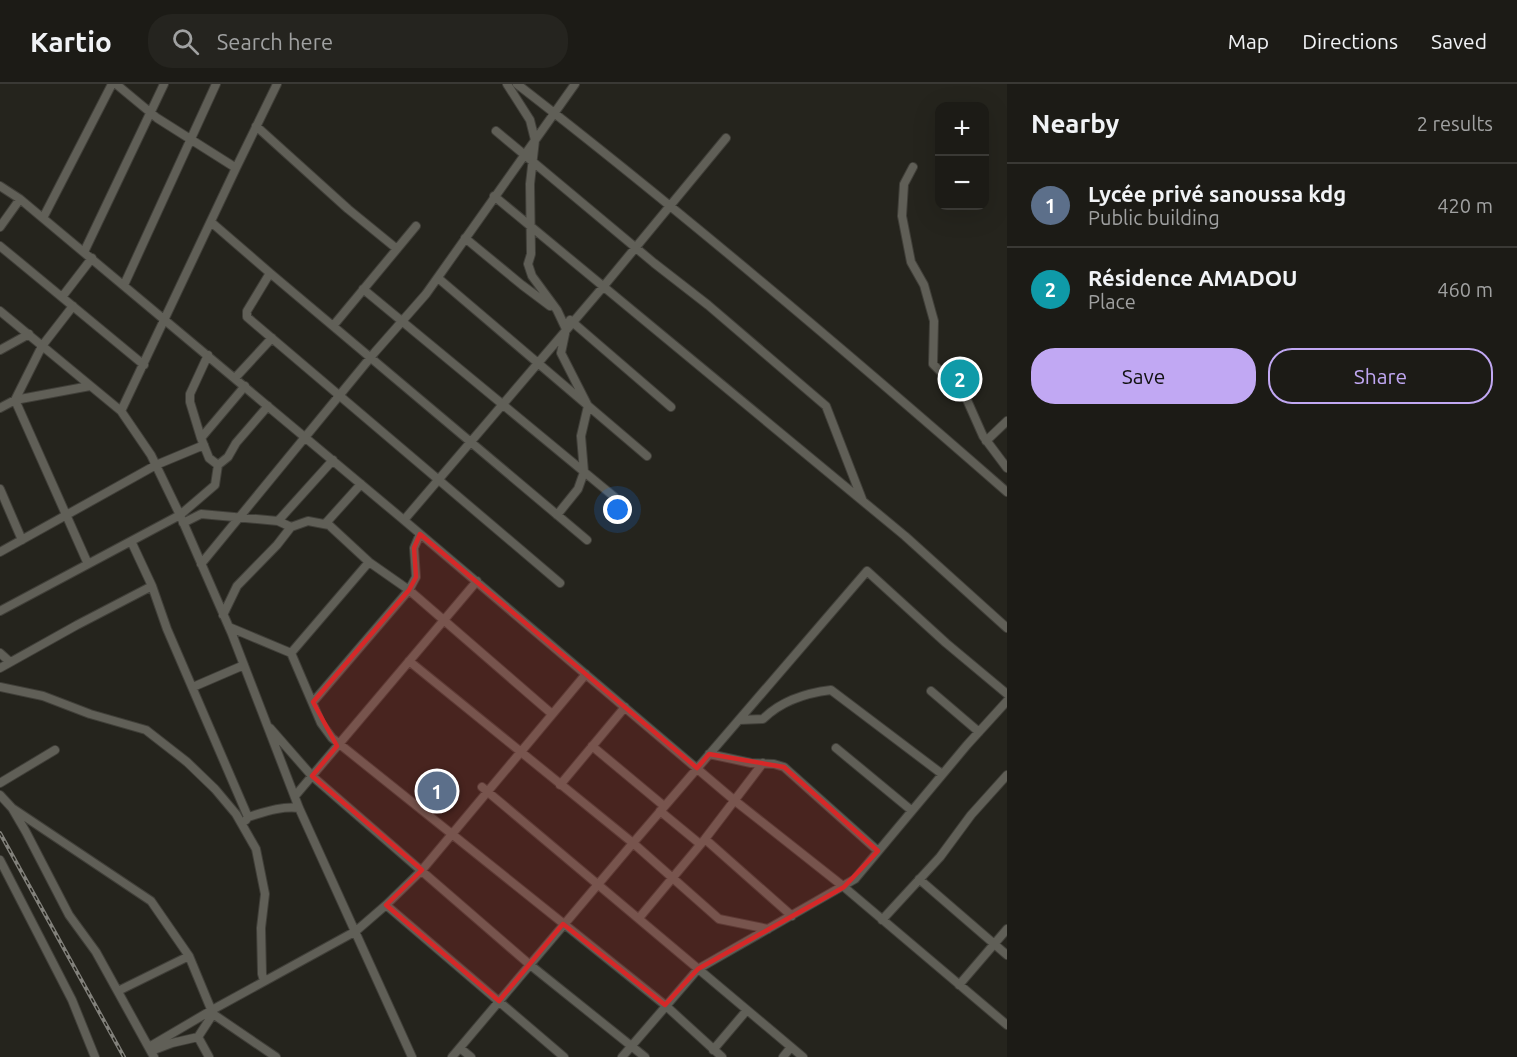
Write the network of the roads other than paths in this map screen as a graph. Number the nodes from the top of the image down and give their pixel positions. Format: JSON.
{"nodes":[{"id":1,"x":114,"y":84,"type":"edge"},
{"id":2,"x":164,"y":84,"type":"edge"},
{"id":3,"x":216,"y":84,"type":"edge"},
{"id":4,"x":277,"y":84,"type":"edge"},
{"id":5,"x":507,"y":84,"type":"edge"},
{"id":6,"x":517,"y":84,"type":"edge"},
{"id":7,"x":575,"y":84,"type":"edge"},
{"id":8,"x":150,"y":113,"type":"junction"},
{"id":9,"x":554,"y":113,"type":"junction"},
{"id":10,"x":256,"y":126,"type":"junction"},
{"id":11,"x":496,"y":131,"type":"dead end"},
{"id":12,"x":726,"y":138,"type":"dead end"},
{"id":13,"x":190,"y":140,"type":"junction"},
{"id":14,"x":535,"y":140,"type":"junction"},
{"id":15,"x":525,"y":155,"type":"junction"},
{"id":16,"x":532,"y":161,"type":"junction"},
{"id":17,"x":913,"y":167,"type":"dead end"},
{"id":18,"x":236,"y":168,"type":"junction"},
{"id":19,"x":0,"y":186,"type":"edge"},
{"id":20,"x":494,"y":196,"type":"junction"},
{"id":21,"x":20,"y":199,"type":"junction"},
{"id":22,"x":670,"y":205,"type":"junction"},
{"id":23,"x":43,"y":218,"type":"junction"},
{"id":24,"x":211,"y":222,"type":"junction"},
{"id":25,"x":417,"y":226,"type":"dead end"},
{"id":26,"x":0,"y":227,"type":"edge"},
{"id":27,"x":531,"y":227,"type":"junction"},
{"id":28,"x":465,"y":238,"type":"junction"},
{"id":29,"x":0,"y":246,"type":"edge"},
{"id":30,"x":635,"y":248,"type":"junction"},
{"id":31,"x":397,"y":249,"type":"junction"},
{"id":32,"x":84,"y":252,"type":"junction"},
{"id":33,"x":92,"y":258,"type":"junction"},
{"id":34,"x":270,"y":273,"type":"junction"},
{"id":35,"x":438,"y":278,"type":"junction"},
{"id":36,"x":124,"y":285,"type":"junction"},
{"id":37,"x":603,"y":286,"type":"junction"},
{"id":38,"x":363,"y":289,"type":"junction"},
{"id":39,"x":62,"y":297,"type":"junction"},
{"id":40,"x":73,"y":306,"type":"junction"},
{"id":41,"x":557,"y":310,"type":"junction"},
{"id":42,"x":0,"y":311,"type":"edge"},
{"id":43,"x":166,"y":320,"type":"junction"},
{"id":44,"x":402,"y":322,"type":"junction"},
{"id":45,"x":573,"y":322,"type":"junction"},
{"id":46,"x":333,"y":326,"type":"junction"},
{"id":47,"x":567,"y":329,"type":"junction"},
{"id":48,"x":29,"y":334,"type":"junction"},
{"id":49,"x":272,"y":338,"type":"junction"},
{"id":50,"x":42,"y":346,"type":"junction"},
{"id":51,"x":0,"y":350,"type":"edge"},
{"id":52,"x":208,"y":355,"type":"junction"},
{"id":53,"x":371,"y":358,"type":"junction"},
{"id":54,"x":538,"y":363,"type":"junction"},
{"id":55,"x":144,"y":365,"type":"junction"},
{"id":56,"x":235,"y":378,"type":"junction"},
{"id":57,"x":90,"y":386,"type":"junction"},
{"id":58,"x":245,"y":386,"type":"junction"},
{"id":59,"x":339,"y":396,"type":"junction"},
{"id":60,"x":15,"y":400,"type":"junction"},
{"id":61,"x":502,"y":405,"type":"junction"},
{"id":62,"x":268,"y":406,"type":"junction"},
{"id":63,"x":588,"y":406,"type":"junction"},
{"id":64,"x":671,"y":407,"type":"dead end"},
{"id":65,"x":0,"y":408,"type":"edge"},
{"id":66,"x":121,"y":411,"type":"junction"},
{"id":67,"x":1007,"y":421,"type":"edge"},
{"id":68,"x":306,"y":437,"type":"junction"},
{"id":69,"x":202,"y":441,"type":"junction"},
{"id":70,"x":986,"y":441,"type":"junction"},
{"id":71,"x":470,"y":442,"type":"junction"},
{"id":72,"x":647,"y":456,"type":"dead end"},
{"id":73,"x":333,"y":460,"type":"junction"},
{"id":74,"x":156,"y":465,"type":"junction"},
{"id":75,"x":218,"y":465,"type":"junction"},
{"id":76,"x":1007,"y":468,"type":"edge"},
{"id":77,"x":584,"y":472,"type":"junction"},
{"id":78,"x":438,"y":480,"type":"junction"},
{"id":79,"x":361,"y":484,"type":"junction"},
{"id":80,"x":1,"y":492,"type":"edge"},
{"id":81,"x":1007,"y":492,"type":"edge"},
{"id":82,"x":863,"y":501,"type":"junction"},
{"id":83,"x":623,"y":504,"type":"dead end"},
{"id":84,"x":557,"y":515,"type":"junction"},
{"id":85,"x":67,"y":516,"type":"junction"},
{"id":86,"x":239,"y":518,"type":"junction"},
{"id":87,"x":181,"y":519,"type":"junction"},
{"id":88,"x":404,"y":520,"type":"junction"},
{"id":89,"x":278,"y":521,"type":"junction"},
{"id":90,"x":325,"y":524,"type":"junction"},
{"id":91,"x":291,"y":527,"type":"junction"},
{"id":92,"x":420,"y":534,"type":"junction"},
{"id":93,"x":22,"y":540,"type":"junction"},
{"id":94,"x":586,"y":540,"type":"dead end"},
{"id":95,"x":131,"y":541,"type":"junction"},
{"id":96,"x":0,"y":552,"type":"edge"},
{"id":97,"x":369,"y":562,"type":"junction"},
{"id":98,"x":88,"y":564,"type":"junction"},
{"id":99,"x":201,"y":564,"type":"junction"},
{"id":100,"x":477,"y":581,"type":"junction"},
{"id":101,"x":560,"y":583,"type":"dead end"},
{"id":102,"x":152,"y":586,"type":"junction"},
{"id":103,"x":409,"y":590,"type":"junction"},
{"id":104,"x":0,"y":611,"type":"edge"},
{"id":105,"x":224,"y":615,"type":"junction"},
{"id":106,"x":443,"y":621,"type":"junction"},
{"id":107,"x":228,"y":627,"type":"junction"},
{"id":108,"x":1007,"y":628,"type":"edge"},
{"id":109,"x":0,"y":653,"type":"edge"},
{"id":110,"x":291,"y":653,"type":"junction"},
{"id":111,"x":409,"y":661,"type":"junction"},
{"id":112,"x":10,"y":662,"type":"junction"},
{"id":113,"x":244,"y":665,"type":"junction"},
{"id":114,"x":0,"y":668,"type":"edge"},
{"id":115,"x":586,"y":674,"type":"junction"},
{"id":116,"x":0,"y":687,"type":"edge"},
{"id":117,"x":193,"y":687,"type":"junction"},
{"id":118,"x":931,"y":691,"type":"dead end"},
{"id":119,"x":1007,"y":694,"type":"edge"},
{"id":120,"x":1007,"y":701,"type":"edge"},
{"id":121,"x":313,"y":702,"type":"junction"},
{"id":122,"x":625,"y":707,"type":"junction"},
{"id":123,"x":552,"y":714,"type":"junction"},
{"id":124,"x":739,"y":720,"type":"junction"},
{"id":125,"x":266,"y":724,"type":"junction"},
{"id":126,"x":979,"y":732,"type":"junction"},
{"id":127,"x":339,"y":744,"type":"junction"},
{"id":128,"x":592,"y":746,"type":"junction"},
{"id":129,"x":836,"y":748,"type":"dead end"},
{"id":130,"x":55,"y":750,"type":"dead end"},
{"id":131,"x":520,"y":753,"type":"junction"},
{"id":132,"x":709,"y":754,"type":"junction"},
{"id":133,"x":763,"y":764,"type":"junction"},
{"id":134,"x":697,"y":768,"type":"junction"},
{"id":135,"x":942,"y":774,"type":"junction"},
{"id":136,"x":1007,"y":775,"type":"edge"},
{"id":137,"x":312,"y":776,"type":"junction"},
{"id":138,"x":0,"y":783,"type":"edge"},
{"id":139,"x":560,"y":785,"type":"junction"},
{"id":140,"x":485,"y":789,"type":"junction"},
{"id":141,"x":0,"y":795,"type":"edge"},
{"id":142,"x":295,"y":796,"type":"junction"},
{"id":143,"x":734,"y":800,"type":"junction"},
{"id":144,"x":12,"y":808,"type":"junction"},
{"id":145,"x":299,"y":808,"type":"junction"},
{"id":146,"x":662,"y":808,"type":"junction"},
{"id":147,"x":911,"y":810,"type":"junction"},
{"id":148,"x":248,"y":817,"type":"junction"},
{"id":149,"x":242,"y":824,"type":"junction"},
{"id":150,"x":451,"y":834,"type":"junction"},
{"id":151,"x":702,"y":841,"type":"junction"},
{"id":152,"x":633,"y":843,"type":"junction"},
{"id":153,"x":878,"y":851,"type":"junction"},
{"id":154,"x":0,"y":860,"type":"edge"},
{"id":155,"x":422,"y":870,"type":"junction"},
{"id":156,"x":672,"y":878,"type":"junction"},
{"id":157,"x":919,"y":879,"type":"junction"},
{"id":158,"x":599,"y":885,"type":"junction"},
{"id":159,"x":844,"y":887,"type":"junction"},
{"id":160,"x":386,"y":905,"type":"junction"},
{"id":161,"x":792,"y":916,"type":"junction"},
{"id":162,"x":639,"y":918,"type":"junction"},
{"id":163,"x":882,"y":920,"type":"junction"},
{"id":164,"x":563,"y":924,"type":"junction"},
{"id":165,"x":768,"y":929,"type":"junction"},
{"id":166,"x":1007,"y":929,"type":"edge"},
{"id":167,"x":356,"y":931,"type":"junction"},
{"id":168,"x":994,"y":945,"type":"junction"},
{"id":169,"x":1007,"y":955,"type":"edge"},
{"id":170,"x":189,"y":956,"type":"junction"},
{"id":171,"x":529,"y":964,"type":"junction"},
{"id":172,"x":698,"y":969,"type":"junction"},
{"id":173,"x":264,"y":981,"type":"junction"},
{"id":174,"x":959,"y":985,"type":"junction"},
{"id":175,"x":118,"y":991,"type":"junction"},
{"id":176,"x":499,"y":1001,"type":"junction"},
{"id":177,"x":665,"y":1005,"type":"junction"},
{"id":178,"x":747,"y":1010,"type":"junction"},
{"id":179,"x":213,"y":1012,"type":"junction"},
{"id":180,"x":1007,"y":1026,"type":"edge"},
{"id":181,"x":198,"y":1037,"type":"junction"},
{"id":182,"x":632,"y":1046,"type":"junction"},
{"id":183,"x":791,"y":1047,"type":"junction"},
{"id":184,"x":460,"y":1048,"type":"junction"},
{"id":185,"x":713,"y":1050,"type":"junction"},
{"id":186,"x":152,"y":1052,"type":"edge"},
{"id":187,"x":95,"y":1057,"type":"edge"},
{"id":188,"x":209,"y":1057,"type":"edge"},
{"id":189,"x":276,"y":1057,"type":"edge"},
{"id":190,"x":412,"y":1057,"type":"edge"},
{"id":191,"x":452,"y":1057,"type":"edge"},
{"id":192,"x":471,"y":1057,"type":"edge"},
{"id":193,"x":564,"y":1057,"type":"edge"},
{"id":194,"x":622,"y":1057,"type":"edge"},
{"id":195,"x":645,"y":1057,"type":"edge"},
{"id":196,"x":722,"y":1057,"type":"edge"},
{"id":197,"x":783,"y":1057,"type":"edge"},
{"id":198,"x":803,"y":1057,"type":"edge"}],
"edges":[{"from":1,"to":8,"type":"street"},
{"from":1,"to":23,"type":"street"},
{"from":2,"to":8,"type":"street"},
{"from":3,"to":13,"type":"street"},
{"from":4,"to":10,"type":"street"},
{"from":5,"to":14,"type":"street"},
{"from":6,"to":9,"type":"street"},
{"from":7,"to":9,"type":"street"},
{"from":8,"to":13,"type":"street"},
{"from":8,"to":32,"type":"street"},
{"from":9,"to":14,"type":"street"},
{"from":9,"to":22,"type":"street"},
{"from":10,"to":18,"type":"street"},
{"from":10,"to":31,"type":"street"},
{"from":11,"to":15,"type":"street"},
{"from":12,"to":22,"type":"street"},
{"from":13,"to":18,"type":"street"},
{"from":13,"to":36,"type":"street"},
{"from":14,"to":15,"type":"street"},
{"from":14,"to":16,"type":"street"},
{"from":15,"to":16,"type":"street"},
{"from":15,"to":20,"type":"street"},
{"from":16,"to":27,"type":"street"},
{"from":16,"to":30,"type":"street"},
{"from":17,"to":70,"type":"street"},
{"from":18,"to":24,"type":"street"},
{"from":19,"to":21,"type":"street"},
{"from":20,"to":27,"type":"street"},
{"from":20,"to":28,"type":"street"},
{"from":21,"to":23,"type":"street"},
{"from":21,"to":26,"type":"street"},
{"from":22,"to":30,"type":"street"},
{"from":22,"to":81,"type":"street"},
{"from":23,"to":32,"type":"street"},
{"from":24,"to":34,"type":"street"},
{"from":24,"to":43,"type":"street"},
{"from":25,"to":31,"type":"street"},
{"from":27,"to":37,"type":"street"},
{"from":27,"to":41,"type":"street"},
{"from":28,"to":35,"type":"street"},
{"from":28,"to":41,"type":"street"},
{"from":29,"to":39,"type":"street"},
{"from":30,"to":37,"type":"street"},
{"from":30,"to":82,"type":"street"},
{"from":31,"to":38,"type":"street"},
{"from":32,"to":33,"type":"street"},
{"from":33,"to":36,"type":"street"},
{"from":33,"to":39,"type":"street"},
{"from":34,"to":46,"type":"street"},
{"from":34,"to":49,"type":"street"},
{"from":35,"to":44,"type":"street"},
{"from":35,"to":54,"type":"street"},
{"from":36,"to":43,"type":"street"},
{"from":37,"to":45,"type":"street"},
{"from":37,"to":82,"type":"street"},
{"from":38,"to":44,"type":"street"},
{"from":38,"to":46,"type":"street"},
{"from":39,"to":40,"type":"street"},
{"from":40,"to":50,"type":"street"},
{"from":40,"to":55,"type":"street"},
{"from":41,"to":45,"type":"street"},
{"from":41,"to":47,"type":"street"},
{"from":42,"to":48,"type":"street"},
{"from":43,"to":52,"type":"street"},
{"from":43,"to":55,"type":"street"},
{"from":44,"to":53,"type":"street"},
{"from":44,"to":61,"type":"street"},
{"from":45,"to":47,"type":"street"},
{"from":45,"to":64,"type":"street"},
{"from":46,"to":53,"type":"street"},
{"from":47,"to":54,"type":"street"},
{"from":47,"to":63,"type":"street"},
{"from":48,"to":50,"type":"street"},
{"from":48,"to":51,"type":"street"},
{"from":49,"to":56,"type":"street"},
{"from":49,"to":59,"type":"street"},
{"from":50,"to":57,"type":"street"},
{"from":50,"to":60,"type":"street"},
{"from":52,"to":56,"type":"street"},
{"from":52,"to":69,"type":"street"},
{"from":53,"to":59,"type":"street"},
{"from":53,"to":71,"type":"street"},
{"from":54,"to":61,"type":"street"},
{"from":54,"to":63,"type":"street"},
{"from":55,"to":66,"type":"street"},
{"from":56,"to":58,"type":"street"},
{"from":57,"to":60,"type":"street"},
{"from":57,"to":66,"type":"street"},
{"from":58,"to":62,"type":"street"},
{"from":58,"to":69,"type":"street"},
{"from":59,"to":68,"type":"street"},
{"from":59,"to":78,"type":"street"},
{"from":60,"to":65,"type":"street"},
{"from":60,"to":85,"type":"street"},
{"from":61,"to":71,"type":"street"},
{"from":61,"to":77,"type":"street"},
{"from":62,"to":68,"type":"street"},
{"from":62,"to":75,"type":"street"},
{"from":63,"to":72,"type":"street"},
{"from":63,"to":77,"type":"street"},
{"from":66,"to":74,"type":"street"},
{"from":67,"to":70,"type":"street"},
{"from":68,"to":73,"type":"street"},
{"from":68,"to":86,"type":"street"},
{"from":69,"to":74,"type":"street"},
{"from":69,"to":75,"type":"street"},
{"from":70,"to":76,"type":"street"},
{"from":71,"to":78,"type":"street"},
{"from":71,"to":84,"type":"street"},
{"from":73,"to":79,"type":"street"},
{"from":73,"to":89,"type":"street"},
{"from":74,"to":85,"type":"street"},
{"from":74,"to":87,"type":"street"},
{"from":75,"to":87,"type":"street"},
{"from":77,"to":83,"type":"street"},
{"from":77,"to":84,"type":"street"},
{"from":78,"to":88,"type":"street"},
{"from":78,"to":101,"type":"street"},
{"from":79,"to":88,"type":"street"},
{"from":79,"to":90,"type":"street"},
{"from":80,"to":93,"type":"street"},
{"from":82,"to":108,"type":"street"},
{"from":84,"to":94,"type":"street"},
{"from":85,"to":93,"type":"street"},
{"from":85,"to":98,"type":"street"},
{"from":86,"to":87,"type":"street"},
{"from":86,"to":89,"type":"street"},
{"from":86,"to":99,"type":"street"},
{"from":87,"to":95,"type":"street"},
{"from":87,"to":99,"type":"street"},
{"from":88,"to":92,"type":"street"},
{"from":89,"to":91,"type":"street"},
{"from":90,"to":91,"type":"street"},
{"from":90,"to":97,"type":"street"},
{"from":91,"to":105,"type":"street"},
{"from":92,"to":100,"type":"street"},
{"from":92,"to":103,"type":"street"},
{"from":93,"to":96,"type":"street"},
{"from":95,"to":98,"type":"street"},
{"from":95,"to":102,"type":"street"},
{"from":97,"to":103,"type":"street"},
{"from":97,"to":110,"type":"street"},
{"from":98,"to":104,"type":"street"},
{"from":99,"to":105,"type":"street"},
{"from":100,"to":106,"type":"street"},
{"from":100,"to":115,"type":"street"},
{"from":102,"to":112,"type":"street"},
{"from":102,"to":117,"type":"street"},
{"from":103,"to":106,"type":"street"},
{"from":103,"to":121,"type":"street"},
{"from":105,"to":107,"type":"street"},
{"from":106,"to":111,"type":"street"},
{"from":106,"to":123,"type":"street"},
{"from":107,"to":110,"type":"street"},
{"from":107,"to":113,"type":"street"},
{"from":109,"to":112,"type":"street"},
{"from":110,"to":121,"type":"street"},
{"from":111,"to":127,"type":"street"},
{"from":111,"to":131,"type":"street"},
{"from":112,"to":114,"type":"street"},
{"from":113,"to":117,"type":"street"},
{"from":113,"to":125,"type":"street"},
{"from":115,"to":122,"type":"street"},
{"from":115,"to":123,"type":"street"},
{"from":116,"to":149,"type":"street"},
{"from":117,"to":148,"type":"street"},
{"from":118,"to":126,"type":"street"},
{"from":119,"to":124,"type":"street"},
{"from":120,"to":126,"type":"street"},
{"from":121,"to":127,"type":"street"},
{"from":122,"to":128,"type":"street"},
{"from":122,"to":134,"type":"street"},
{"from":123,"to":131,"type":"street"},
{"from":124,"to":132,"type":"street"},
{"from":124,"to":135,"type":"street"},
{"from":125,"to":137,"type":"street"},
{"from":125,"to":142,"type":"street"},
{"from":126,"to":135,"type":"street"},
{"from":127,"to":137,"type":"street"},
{"from":127,"to":150,"type":"street"},
{"from":128,"to":139,"type":"street"},
{"from":128,"to":146,"type":"street"},
{"from":129,"to":147,"type":"street"},
{"from":130,"to":138,"type":"street"},
{"from":131,"to":139,"type":"street"},
{"from":131,"to":140,"type":"street"},
{"from":132,"to":133,"type":"street"},
{"from":132,"to":134,"type":"street"},
{"from":133,"to":143,"type":"street"},
{"from":133,"to":153,"type":"street"},
{"from":134,"to":143,"type":"street"},
{"from":134,"to":146,"type":"street"},
{"from":135,"to":147,"type":"street"},
{"from":136,"to":157,"type":"street"},
{"from":137,"to":142,"type":"street"},
{"from":137,"to":155,"type":"street"},
{"from":139,"to":152,"type":"street"},
{"from":140,"to":150,"type":"street"},
{"from":140,"to":158,"type":"street"},
{"from":141,"to":144,"type":"street"},
{"from":142,"to":145,"type":"street"},
{"from":143,"to":151,"type":"street"},
{"from":143,"to":159,"type":"street"},
{"from":144,"to":170,"type":"street"},
{"from":144,"to":175,"type":"street"},
{"from":145,"to":148,"type":"street"},
{"from":145,"to":167,"type":"street"},
{"from":146,"to":151,"type":"street"},
{"from":146,"to":152,"type":"street"},
{"from":147,"to":153,"type":"street"},
{"from":148,"to":149,"type":"street"},
{"from":149,"to":173,"type":"street"},
{"from":150,"to":155,"type":"street"},
{"from":150,"to":164,"type":"street"},
{"from":151,"to":156,"type":"street"},
{"from":151,"to":161,"type":"street"},
{"from":152,"to":156,"type":"street"},
{"from":152,"to":158,"type":"street"},
{"from":153,"to":159,"type":"street"},
{"from":154,"to":187,"type":"street"},
{"from":155,"to":160,"type":"street"},
{"from":155,"to":171,"type":"street"},
{"from":156,"to":162,"type":"street"},
{"from":156,"to":165,"type":"street"},
{"from":157,"to":163,"type":"street"},
{"from":157,"to":168,"type":"street"},
{"from":158,"to":162,"type":"street"},
{"from":158,"to":164,"type":"street"},
{"from":159,"to":161,"type":"street"},
{"from":159,"to":163,"type":"street"},
{"from":160,"to":167,"type":"street"},
{"from":160,"to":176,"type":"street"},
{"from":161,"to":165,"type":"street"},
{"from":162,"to":172,"type":"street"},
{"from":163,"to":174,"type":"street"},
{"from":164,"to":171,"type":"street"},
{"from":164,"to":177,"type":"street"},
{"from":165,"to":172,"type":"street"},
{"from":166,"to":168,"type":"street"},
{"from":167,"to":173,"type":"street"},
{"from":167,"to":190,"type":"street"},
{"from":168,"to":169,"type":"street"},
{"from":168,"to":174,"type":"street"},
{"from":170,"to":175,"type":"street"},
{"from":170,"to":179,"type":"street"},
{"from":171,"to":176,"type":"street"},
{"from":171,"to":182,"type":"street"},
{"from":172,"to":177,"type":"street"},
{"from":172,"to":178,"type":"street"},
{"from":173,"to":179,"type":"street"},
{"from":174,"to":180,"type":"street"},
{"from":175,"to":186,"type":"street"},
{"from":176,"to":184,"type":"street"},
{"from":176,"to":193,"type":"street"},
{"from":177,"to":182,"type":"street"},
{"from":177,"to":185,"type":"street"},
{"from":178,"to":183,"type":"street"},
{"from":178,"to":185,"type":"street"},
{"from":179,"to":181,"type":"street"},
{"from":179,"to":186,"type":"street"},
{"from":179,"to":189,"type":"street"},
{"from":181,"to":186,"type":"street"},
{"from":181,"to":188,"type":"street"},
{"from":182,"to":194,"type":"street"},
{"from":182,"to":195,"type":"street"},
{"from":183,"to":197,"type":"street"},
{"from":183,"to":198,"type":"street"},
{"from":184,"to":191,"type":"street"},
{"from":184,"to":192,"type":"street"},
{"from":185,"to":196,"type":"street"}]}
